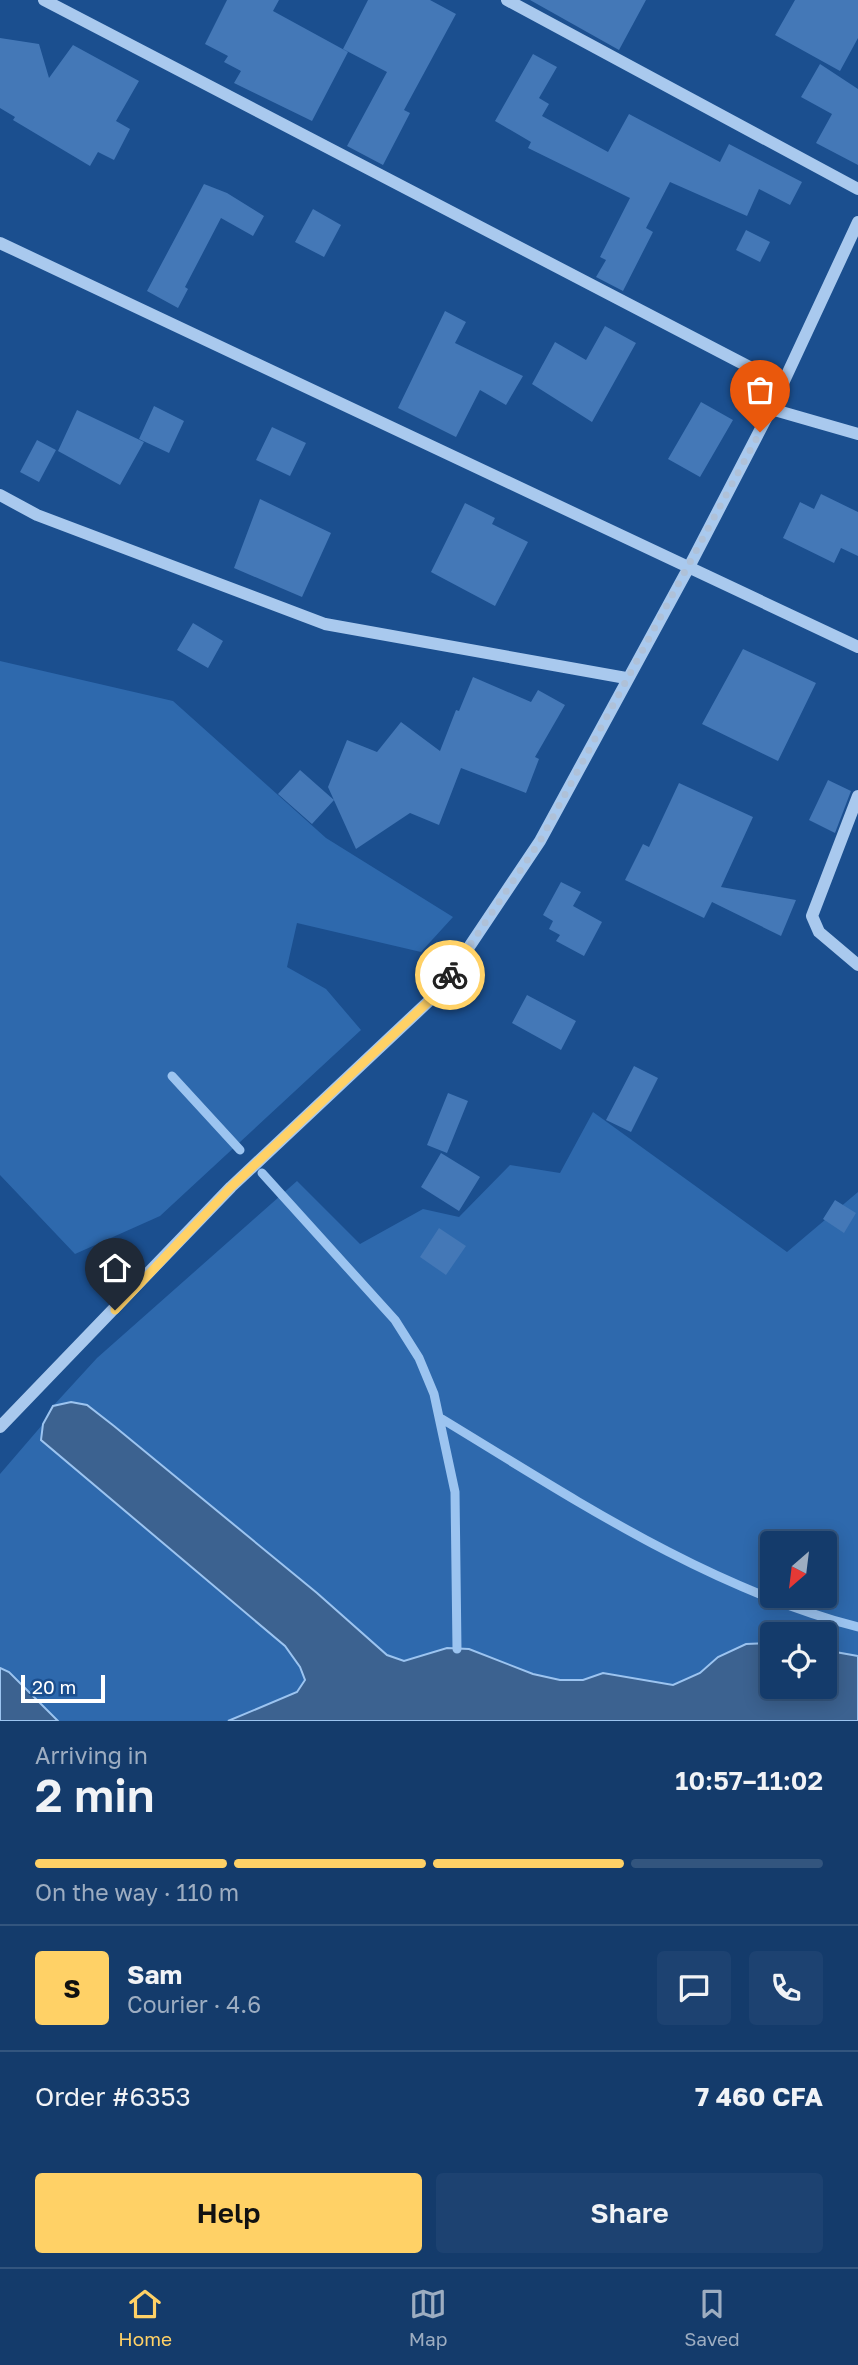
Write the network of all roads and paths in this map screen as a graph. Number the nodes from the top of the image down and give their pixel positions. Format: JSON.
{"nodes":[{"id":1,"x":44,"y":0,"type":"edge"},
{"id":2,"x":507,"y":0,"type":"edge"},
{"id":3,"x":858,"y":189,"type":"edge"},
{"id":4,"x":858,"y":222,"type":"edge"},
{"id":5,"x":0,"y":243,"type":"edge"},
{"id":6,"x":782,"y":384,"type":"junction"},
{"id":7,"x":771,"y":409,"type":"junction"},
{"id":8,"x":858,"y":434,"type":"edge"},
{"id":9,"x":0,"y":495,"type":"edge"},
{"id":10,"x":688,"y":567,"type":"junction"},
{"id":11,"x":858,"y":647,"type":"edge"},
{"id":12,"x":626,"y":678,"type":"junction"},
{"id":13,"x":858,"y":796,"type":"edge"},
{"id":14,"x":858,"y":965,"type":"edge"},
{"id":15,"x":0,"y":1427,"type":"edge"}],
"edges":[{"from":1,"to":6,"type":"street"},
{"from":2,"to":3,"type":"street"},
{"from":4,"to":6,"type":"street"},
{"from":5,"to":10,"type":"street"},
{"from":6,"to":7,"type":"street"},
{"from":7,"to":8,"type":"street"},
{"from":7,"to":10,"type":"street"},
{"from":9,"to":12,"type":"street"},
{"from":10,"to":11,"type":"street"},
{"from":10,"to":12,"type":"street"},
{"from":12,"to":15,"type":"street"},
{"from":13,"to":14,"type":"street"}]}
